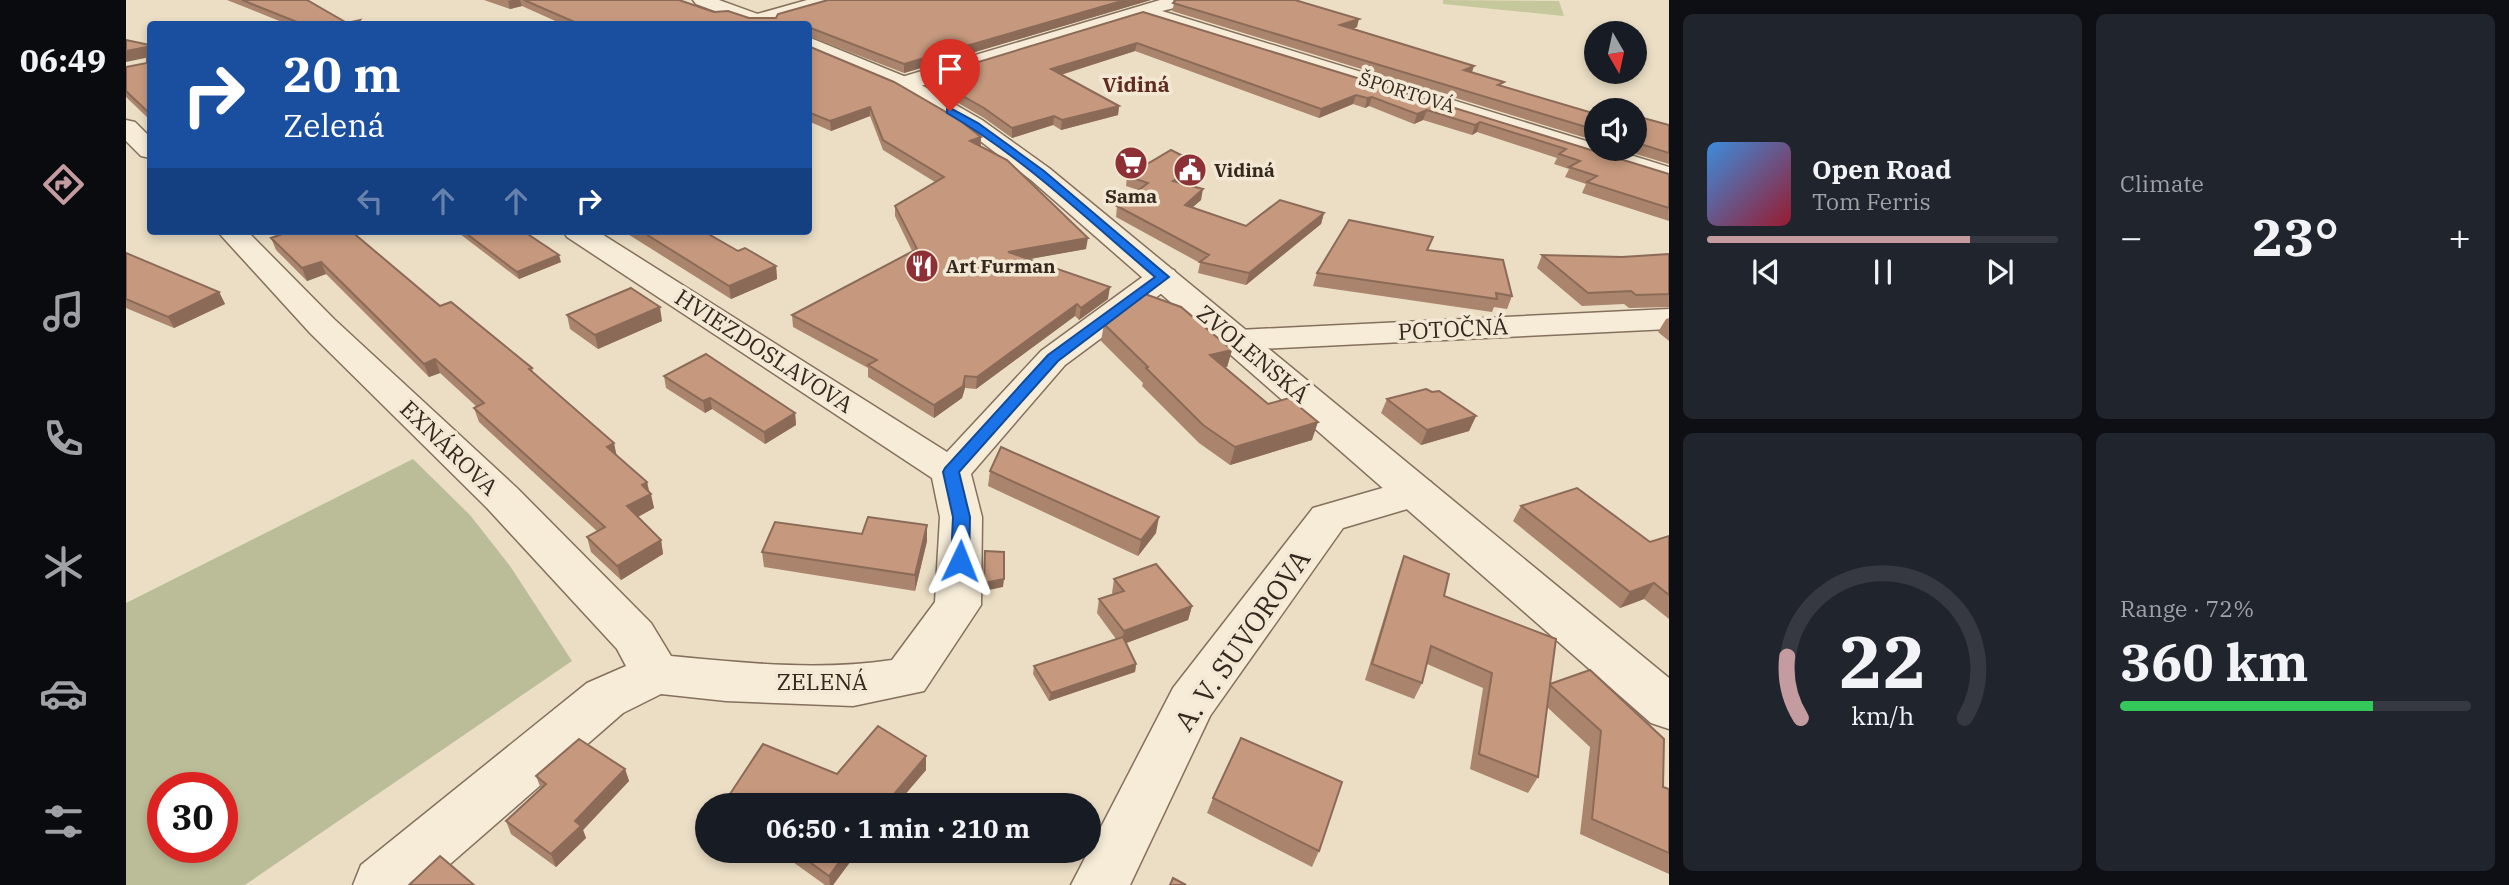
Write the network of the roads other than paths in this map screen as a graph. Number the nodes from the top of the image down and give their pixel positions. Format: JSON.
{"nodes":[{"id":1,"x":702,"y":0,"type":"edge"},
{"id":2,"x":827,"y":0,"type":"edge"},
{"id":3,"x":1179,"y":0,"type":"edge"},
{"id":4,"x":1144,"y":12,"type":"junction"},
{"id":5,"x":759,"y":21,"type":"edge"},
{"id":6,"x":765,"y":21,"type":"edge"},
{"id":7,"x":812,"y":45,"type":"edge"},
{"id":8,"x":903,"y":85,"type":"junction"},
{"id":9,"x":126,"y":127,"type":"edge"},
{"id":10,"x":147,"y":148,"type":"edge"},
{"id":11,"x":1669,"y":175,"type":"edge"},
{"id":12,"x":235,"y":235,"type":"edge"},
{"id":13,"x":584,"y":235,"type":"edge"},
{"id":14,"x":1163,"y":277,"type":"junction"},
{"id":15,"x":1669,"y":319,"type":"edge"},
{"id":16,"x":1238,"y":340,"type":"junction"},
{"id":17,"x":951,"y":472,"type":"junction"},
{"id":18,"x":1417,"y":492,"type":"junction"},
{"id":19,"x":656,"y":674,"type":"junction"},
{"id":20,"x":1669,"y":708,"type":"edge"},
{"id":21,"x":382,"y":885,"type":"edge"},
{"id":22,"x":1100,"y":885,"type":"edge"}],
"edges":[{"from":1,"to":5,"type":"street"},
{"from":2,"to":6,"type":"street"},
{"from":3,"to":4,"type":"street"},
{"from":4,"to":8,"type":"street"},
{"from":4,"to":11,"type":"street","name":"ŠPORTOVÁ"},
{"from":7,"to":8,"type":"street","name":"ZVOLENSKÁ"},
{"from":8,"to":14,"type":"street","name":"ZVOLENSKÁ"},
{"from":9,"to":10,"type":"street"},
{"from":12,"to":19,"type":"street","name":"EXNÁROVA"},
{"from":13,"to":17,"type":"street","name":"HVIEZDOSLAVOVA"},
{"from":14,"to":16,"type":"street","name":"ZVOLENSKÁ"},
{"from":14,"to":17,"type":"street"},
{"from":15,"to":16,"type":"street","name":"POTOČNÁ"},
{"from":16,"to":18,"type":"street","name":"ZVOLENSKÁ"},
{"from":17,"to":19,"type":"street","name":"ZELENÁ"},
{"from":18,"to":20,"type":"street","name":"ZVOLENSKÁ"},
{"from":18,"to":22,"type":"street","name":"A. V. SUVOROVA"},
{"from":19,"to":21,"type":"street"}]}
